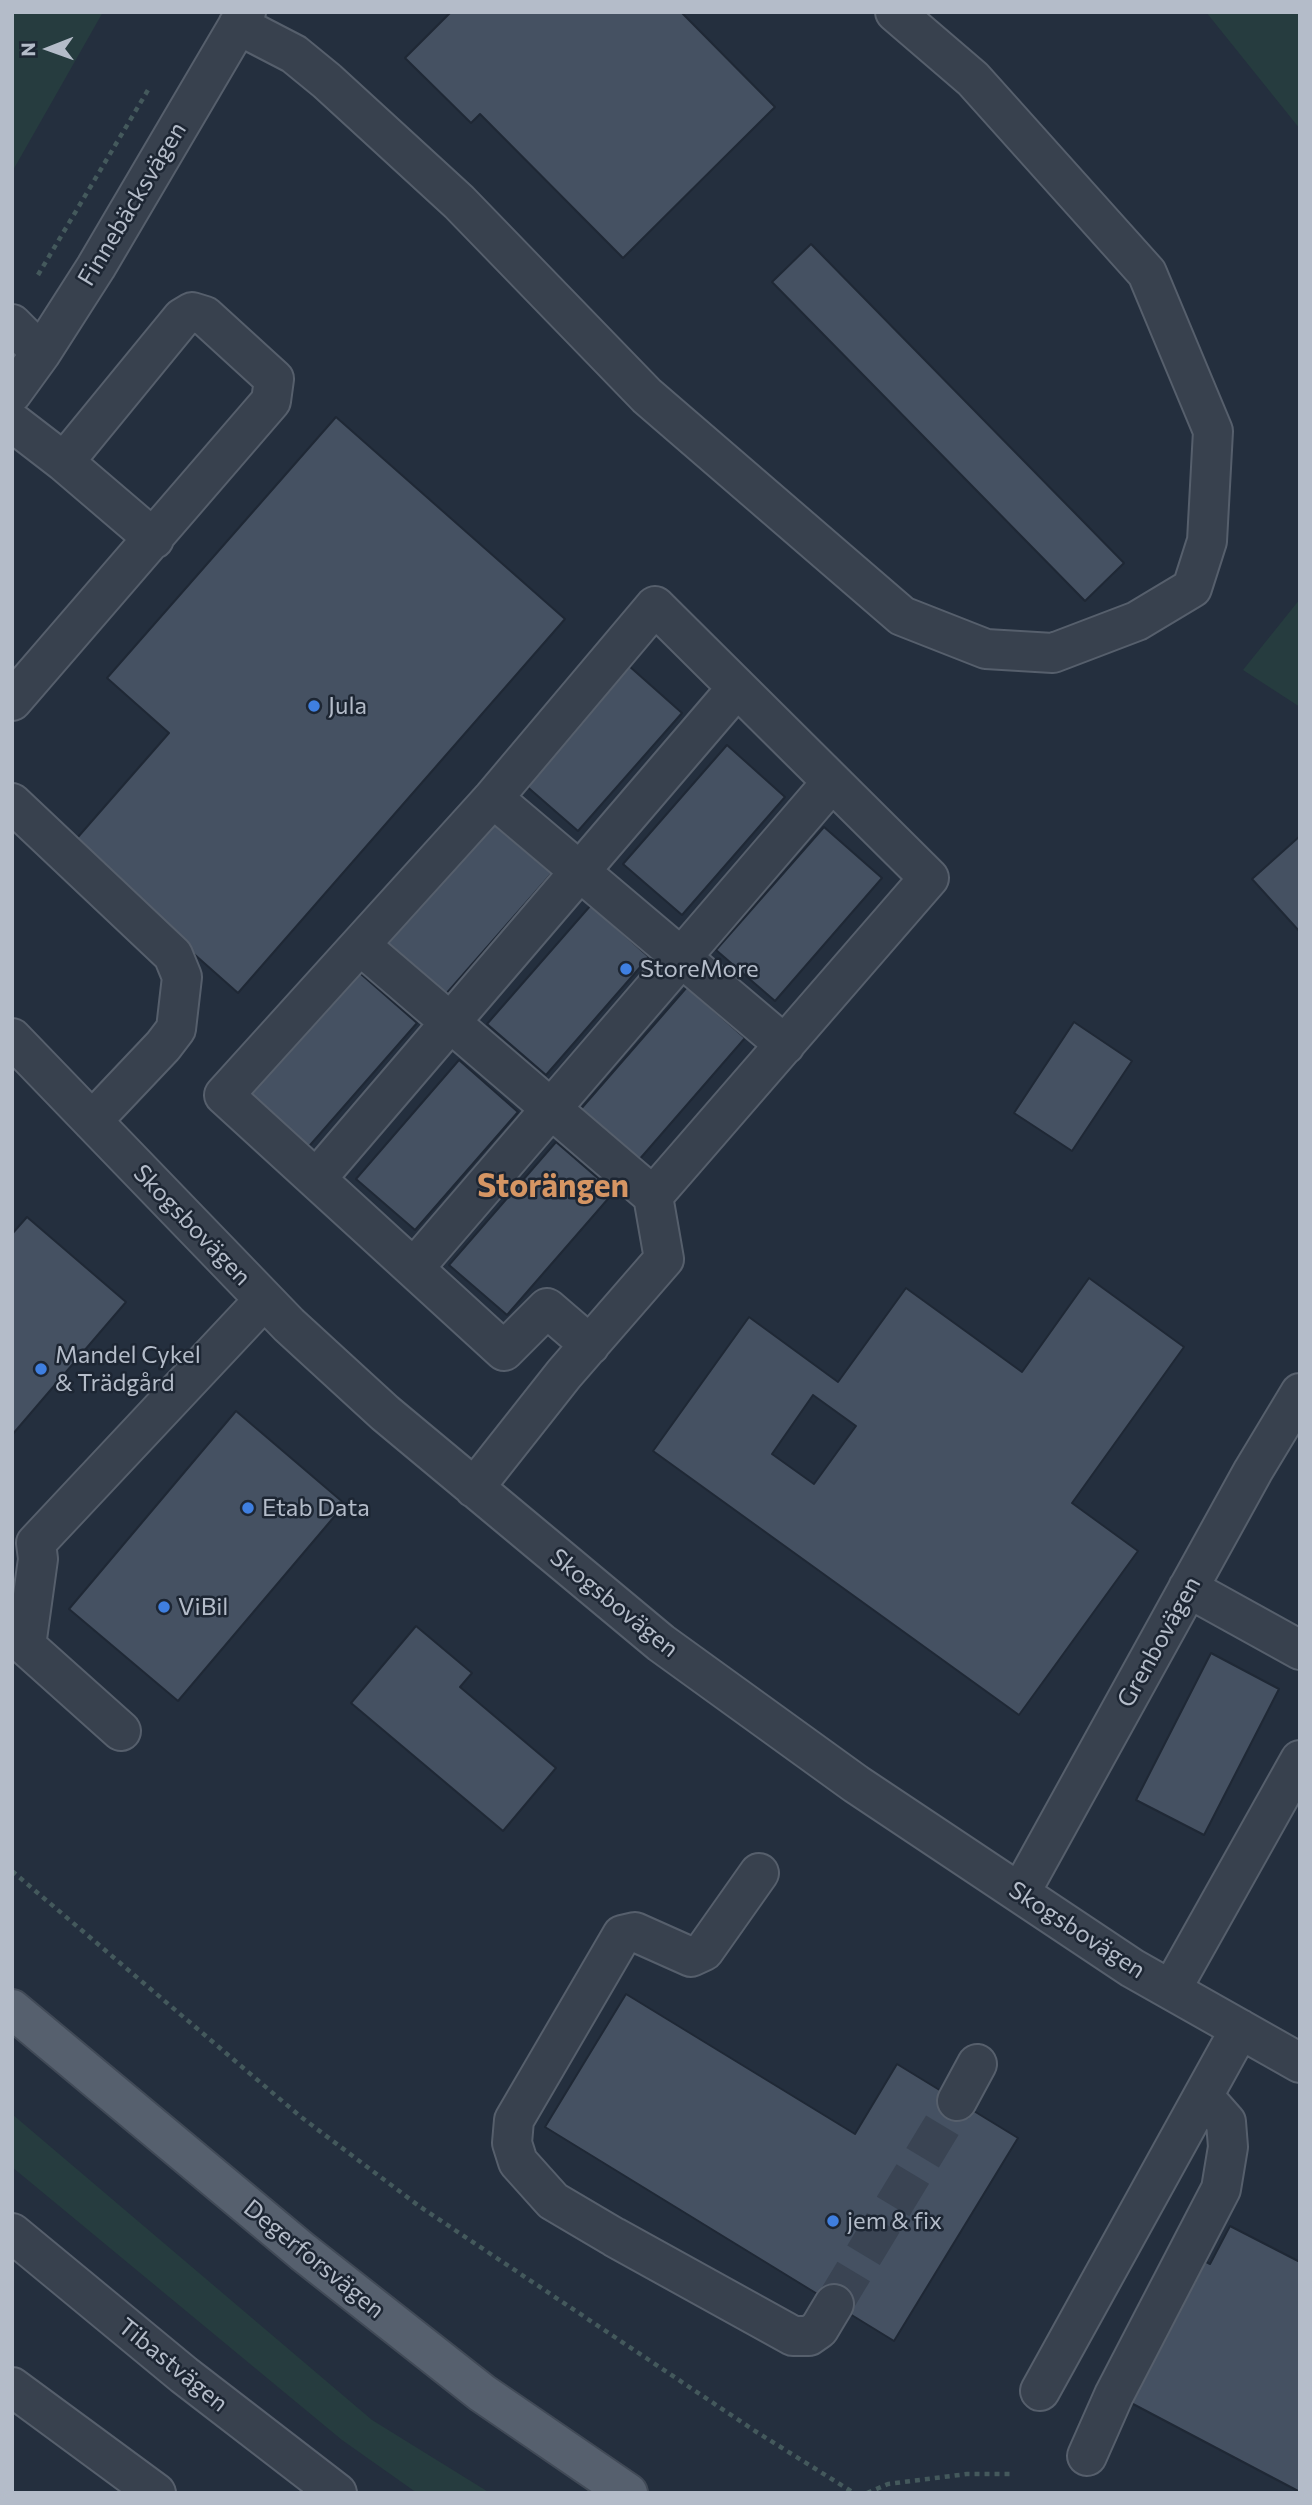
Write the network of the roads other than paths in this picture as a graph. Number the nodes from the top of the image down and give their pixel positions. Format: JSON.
{"nodes":[{"id":1,"x":895,"y":12,"type":"edge"},
{"id":2,"x":242,"y":19,"type":"edge"},
{"id":3,"x":12,"y":324,"type":"edge"},
{"id":4,"x":41,"y":353,"type":"junction"},
{"id":5,"x":12,"y":393,"type":"edge"},
{"id":6,"x":12,"y":422,"type":"edge"},
{"id":7,"x":64,"y":462,"type":"junction"},
{"id":8,"x":154,"y":539,"type":"junction"},
{"id":9,"x":737,"y":688,"type":"junction"},
{"id":10,"x":12,"y":701,"type":"edge"},
{"id":11,"x":832,"y":782,"type":"junction"},
{"id":12,"x":493,"y":798,"type":"junction"},
{"id":13,"x":12,"y":803,"type":"edge"},
{"id":14,"x":580,"y":871,"type":"junction"},
{"id":15,"x":360,"y":945,"type":"junction"},
{"id":16,"x":681,"y":957,"type":"junction"},
{"id":17,"x":450,"y":1022,"type":"junction"},
{"id":18,"x":785,"y":1045,"type":"junction"},
{"id":19,"x":17,"y":1053,"type":"edge"},
{"id":20,"x":551,"y":1109,"type":"junction"},
{"id":21,"x":92,"y":1121,"type":"junction"},
{"id":22,"x":316,"y":1179,"type":"junction"},
{"id":23,"x":653,"y":1196,"type":"junction"},
{"id":24,"x":414,"y":1268,"type":"junction"},
{"id":25,"x":264,"y":1300,"type":"junction"},
{"id":26,"x":590,"y":1345,"type":"junction"},
{"id":27,"x":1300,"y":1393,"type":"edge"},
{"id":28,"x":474,"y":1488,"type":"junction"},
{"id":29,"x":1188,"y":1588,"type":"junction"},
{"id":30,"x":1300,"y":1650,"type":"edge"},
{"id":31,"x":121,"y":1731,"type":"dead end"},
{"id":32,"x":1300,"y":1760,"type":"edge"},
{"id":33,"x":759,"y":1873,"type":"dead end"},
{"id":34,"x":1020,"y":1893,"type":"junction"},
{"id":35,"x":1171,"y":1990,"type":"junction"},
{"id":36,"x":12,"y":2009,"type":"edge"},
{"id":37,"x":1240,"y":2029,"type":"junction"},
{"id":38,"x":1300,"y":2063,"type":"edge"},
{"id":39,"x":977,"y":2064,"type":"dead end"},
{"id":40,"x":1203,"y":2096,"type":"junction"},
{"id":41,"x":957,"y":2101,"type":"tunnel mouth"},
{"id":42,"x":18,"y":2250,"type":"edge"},
{"id":43,"x":834,"y":2304,"type":"tunnel mouth"},
{"id":44,"x":12,"y":2387,"type":"edge"},
{"id":45,"x":1040,"y":2391,"type":"dead end"},
{"id":46,"x":1087,"y":2456,"type":"dead end"},
{"id":47,"x":156,"y":2493,"type":"edge"},
{"id":48,"x":337,"y":2493,"type":"edge"},
{"id":49,"x":628,"y":2493,"type":"edge"}],
"edges":[{"from":1,"to":2,"type":"street"},
{"from":2,"to":4,"type":"street","name":"Finnebäcksvägen"},
{"from":3,"to":4,"type":"street"},
{"from":4,"to":5,"type":"street","name":"Finnebäcksvägen"},
{"from":6,"to":7,"type":"street"},
{"from":7,"to":8,"type":"street"},
{"from":7,"to":8,"type":"street"},
{"from":8,"to":10,"type":"street"},
{"from":9,"to":11,"type":"street"},
{"from":9,"to":12,"type":"street"},
{"from":9,"to":14,"type":"street"},
{"from":11,"to":16,"type":"street"},
{"from":11,"to":18,"type":"street"},
{"from":12,"to":14,"type":"street"},
{"from":12,"to":15,"type":"street"},
{"from":13,"to":21,"type":"street"},
{"from":14,"to":16,"type":"street"},
{"from":14,"to":17,"type":"street"},
{"from":15,"to":17,"type":"street"},
{"from":15,"to":22,"type":"street"},
{"from":16,"to":18,"type":"street"},
{"from":16,"to":20,"type":"street"},
{"from":17,"to":20,"type":"street"},
{"from":17,"to":22,"type":"street"},
{"from":18,"to":23,"type":"street"},
{"from":19,"to":21,"type":"street","name":"Skogsbovägen"},
{"from":20,"to":23,"type":"street"},
{"from":20,"to":24,"type":"street"},
{"from":21,"to":25,"type":"street","name":"Skogsbovägen"},
{"from":22,"to":24,"type":"street"},
{"from":23,"to":26,"type":"street"},
{"from":24,"to":26,"type":"street"},
{"from":25,"to":28,"type":"street","name":"Skogsbovägen"},
{"from":25,"to":31,"type":"street"},
{"from":26,"to":28,"type":"street"},
{"from":27,"to":29,"type":"street","name":"Grenbovägen"},
{"from":28,"to":34,"type":"street","name":"Skogsbovägen"},
{"from":29,"to":30,"type":"street"},
{"from":29,"to":34,"type":"street","name":"Grenbovägen"},
{"from":32,"to":35,"type":"street"},
{"from":33,"to":43,"type":"street"},
{"from":34,"to":35,"type":"street","name":"Skogsbovägen"},
{"from":35,"to":37,"type":"street","name":"Skogsbovägen"},
{"from":36,"to":49,"type":"main road","name":"Degerforsvägen"},
{"from":37,"to":38,"type":"street","name":"Skogsbovägen"},
{"from":37,"to":40,"type":"street"},
{"from":39,"to":41,"type":"street"},
{"from":40,"to":45,"type":"street"},
{"from":40,"to":46,"type":"street"},
{"from":42,"to":48,"type":"street","name":"Tibastvägen"},
{"from":44,"to":47,"type":"street"}]}
